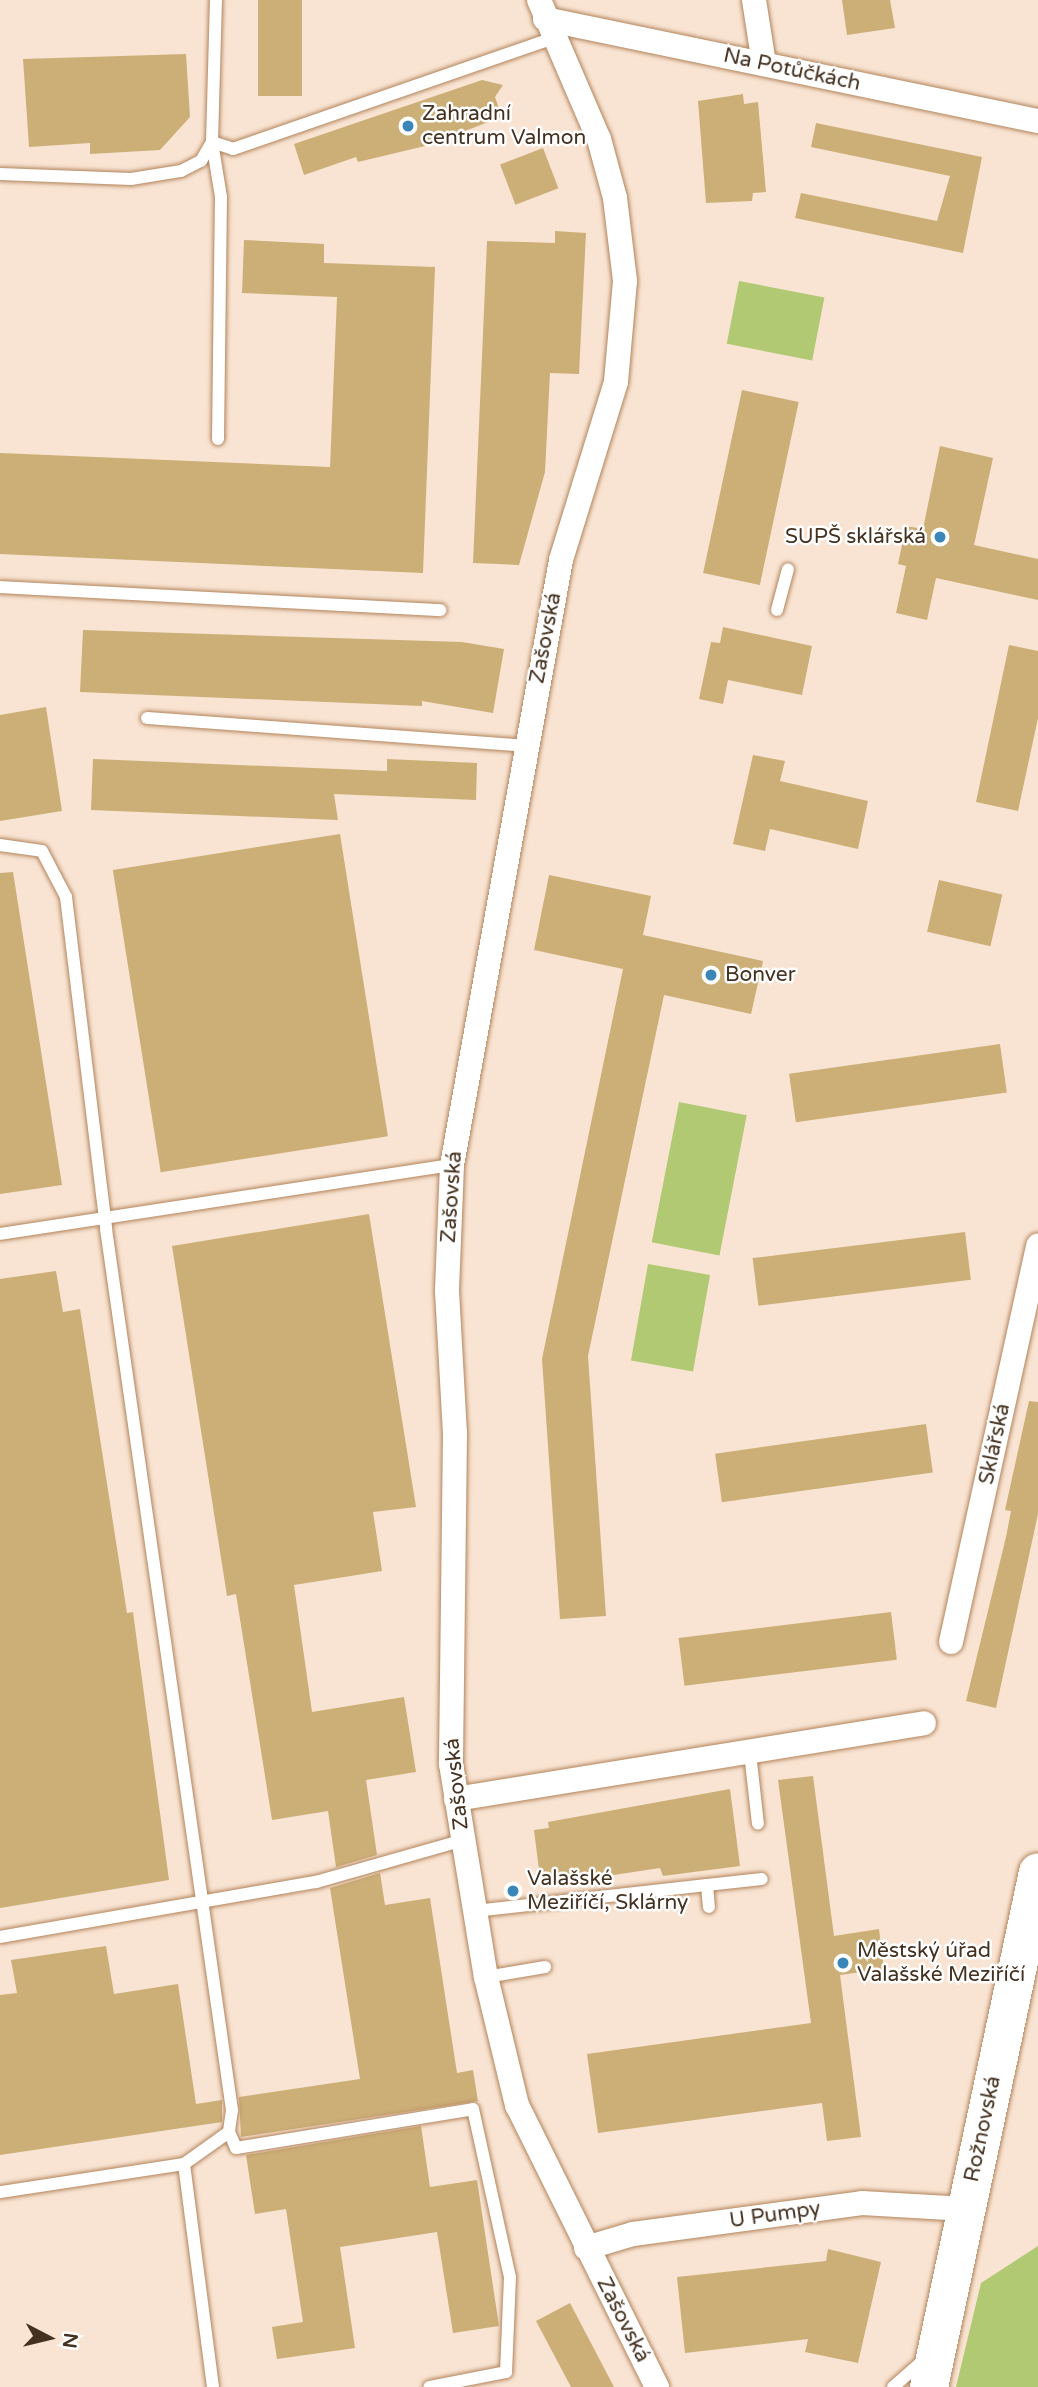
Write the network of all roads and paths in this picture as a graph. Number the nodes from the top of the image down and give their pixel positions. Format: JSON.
{"nodes":[{"id":1,"x":216,"y":0,"type":"edge"},
{"id":2,"x":754,"y":0,"type":"edge"},
{"id":3,"x":546,"y":19,"type":"edge"},
{"id":4,"x":764,"y":64,"type":"junction"},
{"id":5,"x":1038,"y":121,"type":"edge"},
{"id":6,"x":212,"y":142,"type":"junction"},
{"id":7,"x":0,"y":174,"type":"edge"},
{"id":8,"x":218,"y":439,"type":"dead end"},
{"id":9,"x":788,"y":569,"type":"dead end"},
{"id":10,"x":0,"y":587,"type":"edge"},
{"id":11,"x":440,"y":610,"type":"dead end"},
{"id":12,"x":776,"y":610,"type":"dead end"},
{"id":13,"x":147,"y":718,"type":"dead end"},
{"id":14,"x":526,"y":746,"type":"junction"},
{"id":15,"x":0,"y":845,"type":"edge"},
{"id":16,"x":452,"y":1165,"type":"junction"},
{"id":17,"x":105,"y":1216,"type":"junction"},
{"id":18,"x":0,"y":1234,"type":"edge"},
{"id":19,"x":1038,"y":1245,"type":"edge"},
{"id":20,"x":951,"y":1642,"type":"dead end"},
{"id":21,"x":924,"y":1723,"type":"dead end"},
{"id":22,"x":750,"y":1753,"type":"junction"},
{"id":23,"x":456,"y":1799,"type":"junction"},
{"id":24,"x":758,"y":1824,"type":"dead end"},
{"id":25,"x":463,"y":1840,"type":"junction"},
{"id":26,"x":1038,"y":1872,"type":"edge"},
{"id":27,"x":762,"y":1879,"type":"dead end"},
{"id":28,"x":707,"y":1885,"type":"junction"},
{"id":29,"x":199,"y":1904,"type":"junction"},
{"id":30,"x":709,"y":1907,"type":"dead end"},
{"id":31,"x":475,"y":1911,"type":"junction"},
{"id":32,"x":0,"y":1937,"type":"edge"},
{"id":33,"x":545,"y":1967,"type":"dead end"},
{"id":34,"x":486,"y":1977,"type":"junction"},
{"id":35,"x":229,"y":2132,"type":"junction"},
{"id":36,"x":184,"y":2164,"type":"junction"},
{"id":37,"x":0,"y":2192,"type":"edge"},
{"id":38,"x":966,"y":2209,"type":"junction"},
{"id":39,"x":586,"y":2248,"type":"junction"},
{"id":40,"x":912,"y":2383,"type":"edge"},
{"id":41,"x":213,"y":2387,"type":"edge"},
{"id":42,"x":429,"y":2387,"type":"edge"},
{"id":43,"x":657,"y":2387,"type":"edge"},
{"id":44,"x":893,"y":2387,"type":"edge"}],
"edges":[{"from":1,"to":6,"type":"lane"},
{"from":2,"to":4,"type":"street"},
{"from":3,"to":4,"type":"street","name":"Na Potůčkách"},
{"from":3,"to":6,"type":"lane"},
{"from":3,"to":14,"type":"street","name":"Zašovská"},
{"from":4,"to":5,"type":"street","name":"Na Potůčkách"},
{"from":6,"to":7,"type":"lane"},
{"from":6,"to":8,"type":"lane"},
{"from":9,"to":12,"type":"lane"},
{"from":10,"to":11,"type":"lane"},
{"from":13,"to":14,"type":"lane"},
{"from":14,"to":16,"type":"street","name":"Zašovská"},
{"from":15,"to":17,"type":"lane"},
{"from":16,"to":17,"type":"lane"},
{"from":16,"to":23,"type":"street","name":"Zašovská"},
{"from":17,"to":18,"type":"lane"},
{"from":17,"to":29,"type":"lane"},
{"from":19,"to":20,"type":"street","name":"Sklářská"},
{"from":21,"to":22,"type":"street"},
{"from":22,"to":23,"type":"street"},
{"from":22,"to":24,"type":"lane"},
{"from":23,"to":25,"type":"street","name":"Zašovská"},
{"from":25,"to":29,"type":"lane"},
{"from":25,"to":31,"type":"street","name":"Zašovská"},
{"from":26,"to":38,"type":"main road","name":"Rožnovská"},
{"from":27,"to":28,"type":"lane"},
{"from":28,"to":30,"type":"lane"},
{"from":28,"to":31,"type":"lane"},
{"from":29,"to":32,"type":"lane"},
{"from":29,"to":35,"type":"lane"},
{"from":31,"to":34,"type":"street","name":"Zašovská"},
{"from":33,"to":34,"type":"lane"},
{"from":34,"to":39,"type":"street","name":"Zašovská"},
{"from":35,"to":36,"type":"lane"},
{"from":35,"to":42,"type":"lane"},
{"from":36,"to":37,"type":"lane"},
{"from":36,"to":41,"type":"lane"},
{"from":38,"to":39,"type":"street","name":"U Pumpy"},
{"from":38,"to":40,"type":"main road","name":"Rožnovská"},
{"from":39,"to":43,"type":"street","name":"Zašovská"},
{"from":40,"to":44,"type":"lane"}]}
